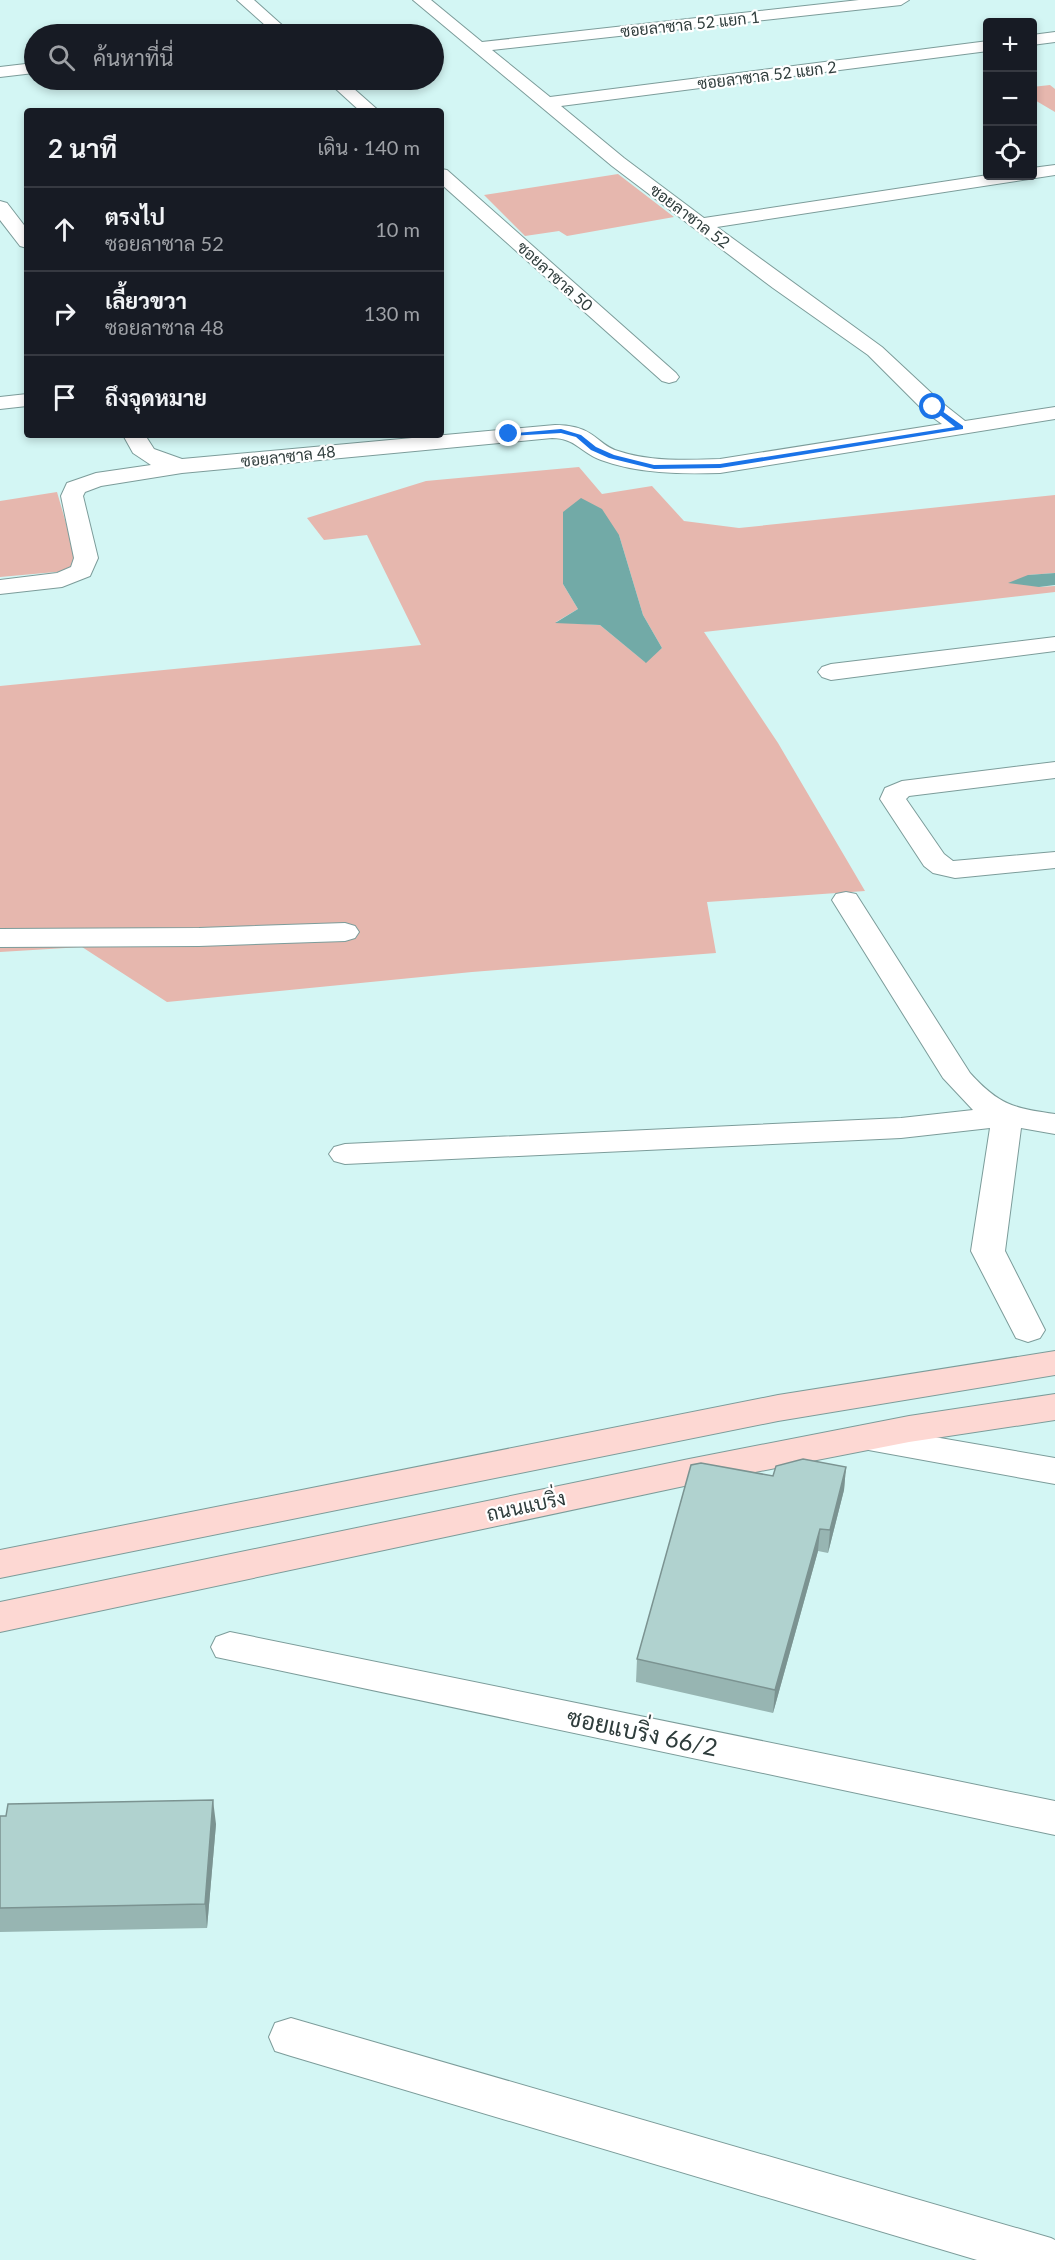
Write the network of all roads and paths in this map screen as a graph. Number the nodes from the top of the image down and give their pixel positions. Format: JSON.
{"nodes":[{"id":1,"x":245,"y":0,"type":"edge"},
{"id":2,"x":421,"y":0,"type":"edge"},
{"id":3,"x":901,"y":0,"type":"edge"},
{"id":4,"x":273,"y":24,"type":"edge"},
{"id":5,"x":1055,"y":37,"type":"edge"},
{"id":6,"x":1037,"y":39,"type":"edge"},
{"id":7,"x":478,"y":47,"type":"junction"},
{"id":8,"x":983,"y":47,"type":"edge"},
{"id":9,"x":24,"y":69,"type":"edge"},
{"id":10,"x":0,"y":72,"type":"edge"},
{"id":11,"x":346,"y":90,"type":"edge"},
{"id":12,"x":546,"y":103,"type":"junction"},
{"id":13,"x":367,"y":108,"type":"edge"},
{"id":14,"x":1055,"y":170,"type":"edge"},
{"id":15,"x":1037,"y":173,"type":"edge"},
{"id":16,"x":444,"y":177,"type":"edge"},
{"id":17,"x":993,"y":180,"type":"edge"},
{"id":18,"x":0,"y":207,"type":"edge"},
{"id":19,"x":700,"y":224,"type":"junction"},
{"id":20,"x":24,"y":238,"type":"edge"},
{"id":21,"x":669,"y":377,"type":"dead end"},
{"id":22,"x":24,"y":400,"type":"edge"},
{"id":23,"x":0,"y":403,"type":"edge"},
{"id":24,"x":1055,"y":413,"type":"edge"},
{"id":25,"x":961,"y":428,"type":"junction"},
{"id":26,"x":135,"y":438,"type":"edge"},
{"id":27,"x":182,"y":466,"type":"junction"},
{"id":28,"x":0,"y":587,"type":"edge"},
{"id":29,"x":1055,"y":644,"type":"edge"},
{"id":30,"x":831,"y":672,"type":"dead end"},
{"id":31,"x":1055,"y":770,"type":"edge"},
{"id":32,"x":1055,"y":860,"type":"edge"},
{"id":33,"x":846,"y":900,"type":"dead end"},
{"id":34,"x":345,"y":932,"type":"dead end"},
{"id":35,"x":0,"y":938,"type":"edge"},
{"id":36,"x":1007,"y":1116,"type":"junction"},
{"id":37,"x":1055,"y":1124,"type":"edge"},
{"id":38,"x":345,"y":1154,"type":"dead end"},
{"id":39,"x":1028,"y":1330,"type":"dead end"},
{"id":40,"x":1055,"y":1363,"type":"edge"},
{"id":41,"x":1055,"y":1407,"type":"edge"},
{"id":42,"x":865,"y":1437,"type":"junction"},
{"id":43,"x":1055,"y":1471,"type":"edge"},
{"id":44,"x":0,"y":1564,"type":"edge"},
{"id":45,"x":0,"y":1617,"type":"edge"},
{"id":46,"x":230,"y":1647,"type":"dead end"},
{"id":47,"x":1055,"y":1818,"type":"edge"},
{"id":48,"x":291,"y":2037,"type":"dead end"},
{"id":49,"x":1051,"y":2260,"type":"edge"}],
"edges":[{"from":1,"to":4,"type":"street"},
{"from":2,"to":7,"type":"street","name":"ซอยลาซาล 52"},
{"from":3,"to":7,"type":"street","name":"ซอยลาซาล 52 แยก 1"},
{"from":5,"to":6,"type":"street"},
{"from":7,"to":12,"type":"street","name":"ซอยลาซาล 52"},
{"from":8,"to":12,"type":"street","name":"ซอยลาซาล 52 แยก 2"},
{"from":9,"to":10,"type":"street"},
{"from":11,"to":13,"type":"street"},
{"from":12,"to":19,"type":"street","name":"ซอยลาซาล 52"},
{"from":14,"to":15,"type":"street"},
{"from":16,"to":21,"type":"street","name":"ซอยลาซาล 50"},
{"from":17,"to":19,"type":"street"},
{"from":18,"to":20,"type":"street"},
{"from":19,"to":25,"type":"street","name":"ซอยลาซาล 52"},
{"from":22,"to":23,"type":"street"},
{"from":24,"to":25,"type":"street","name":"ซอยลาซาล 48"},
{"from":25,"to":27,"type":"street","name":"ซอยลาซาล 48"},
{"from":26,"to":27,"type":"street","name":"ซอยลาซาล 48"},
{"from":27,"to":28,"type":"street"},
{"from":29,"to":30,"type":"street"},
{"from":31,"to":32,"type":"street"},
{"from":33,"to":36,"type":"street"},
{"from":34,"to":35,"type":"street"},
{"from":36,"to":37,"type":"street"},
{"from":36,"to":38,"type":"street"},
{"from":36,"to":39,"type":"street"},
{"from":40,"to":44,"type":"main road"},
{"from":41,"to":42,"type":"main road","name":"ถนนแบริ่ง"},
{"from":42,"to":43,"type":"street"},
{"from":42,"to":45,"type":"main road","name":"ถนนแบริ่ง"},
{"from":46,"to":47,"type":"street","name":"ซอยแบริ่ง 66/2"},
{"from":48,"to":49,"type":"street"}]}
